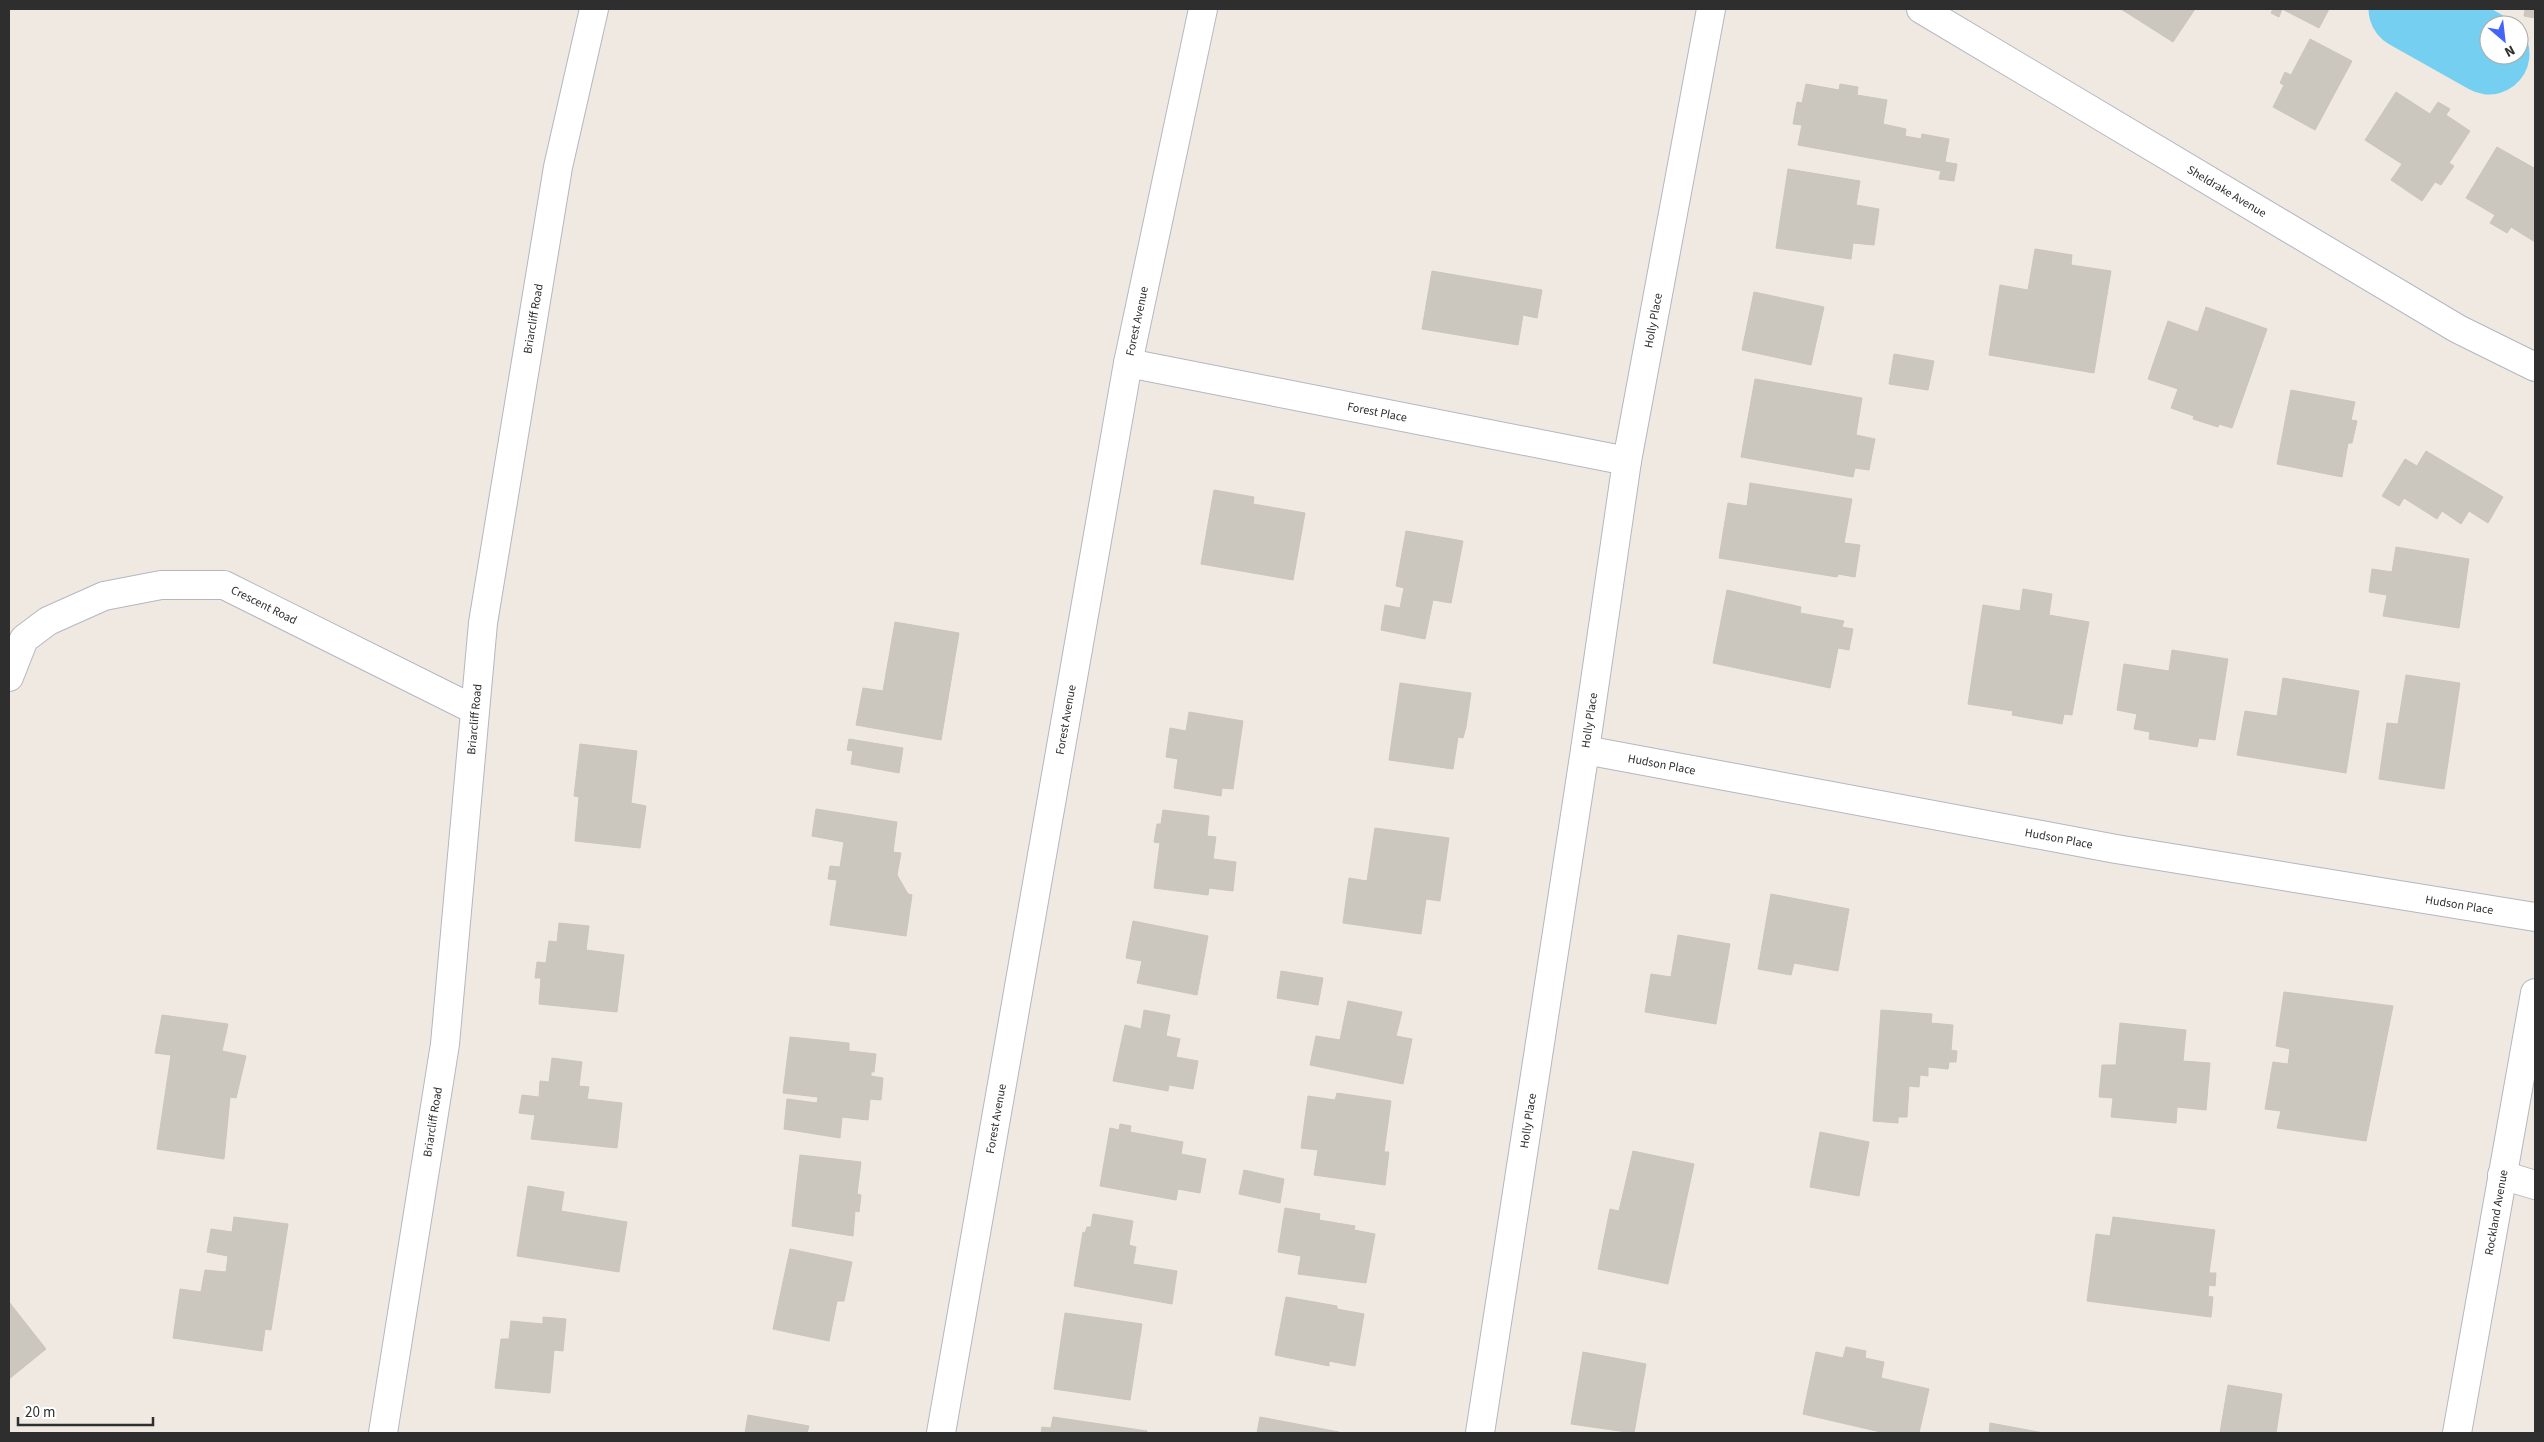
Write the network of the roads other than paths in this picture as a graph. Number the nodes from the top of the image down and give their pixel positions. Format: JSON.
{"nodes":[{"id":1,"x":594,"y":9,"type":"edge"},
{"id":2,"x":1203,"y":9,"type":"edge"},
{"id":3,"x":1711,"y":9,"type":"edge"},
{"id":4,"x":1921,"y":9,"type":"edge"},
{"id":5,"x":1128,"y":363,"type":"junction"},
{"id":6,"x":2535,"y":367,"type":"edge"},
{"id":7,"x":1626,"y":461,"type":"junction"},
{"id":8,"x":9,"y":677,"type":"edge"},
{"id":9,"x":475,"y":710,"type":"junction"},
{"id":10,"x":1585,"y":750,"type":"junction"},
{"id":11,"x":2535,"y":918,"type":"edge"},
{"id":12,"x":2535,"y":993,"type":"edge"},
{"id":13,"x":2502,"y":1175,"type":"junction"},
{"id":14,"x":2535,"y":1185,"type":"edge"},
{"id":15,"x":382,"y":1433,"type":"edge"},
{"id":16,"x":941,"y":1433,"type":"edge"},
{"id":17,"x":1480,"y":1433,"type":"edge"},
{"id":18,"x":2457,"y":1433,"type":"edge"}],
"edges":[{"from":1,"to":9,"type":"street","name":"Briarcliff Road"},
{"from":2,"to":5,"type":"street","name":"Forest Avenue"},
{"from":3,"to":7,"type":"street","name":"Holly Place"},
{"from":4,"to":6,"type":"street","name":"Sheldrake Avenue"},
{"from":5,"to":7,"type":"street","name":"Forest Place"},
{"from":5,"to":16,"type":"street","name":"Forest Avenue"},
{"from":7,"to":10,"type":"street","name":"Holly Place"},
{"from":8,"to":9,"type":"street","name":"Crescent Road"},
{"from":9,"to":15,"type":"street","name":"Briarcliff Road"},
{"from":10,"to":11,"type":"street","name":"Hudson Place"},
{"from":10,"to":17,"type":"street","name":"Holly Place"},
{"from":12,"to":13,"type":"street","name":"Rockland Avenue"},
{"from":13,"to":14,"type":"street"},
{"from":13,"to":18,"type":"street","name":"Rockland Avenue"}]}
